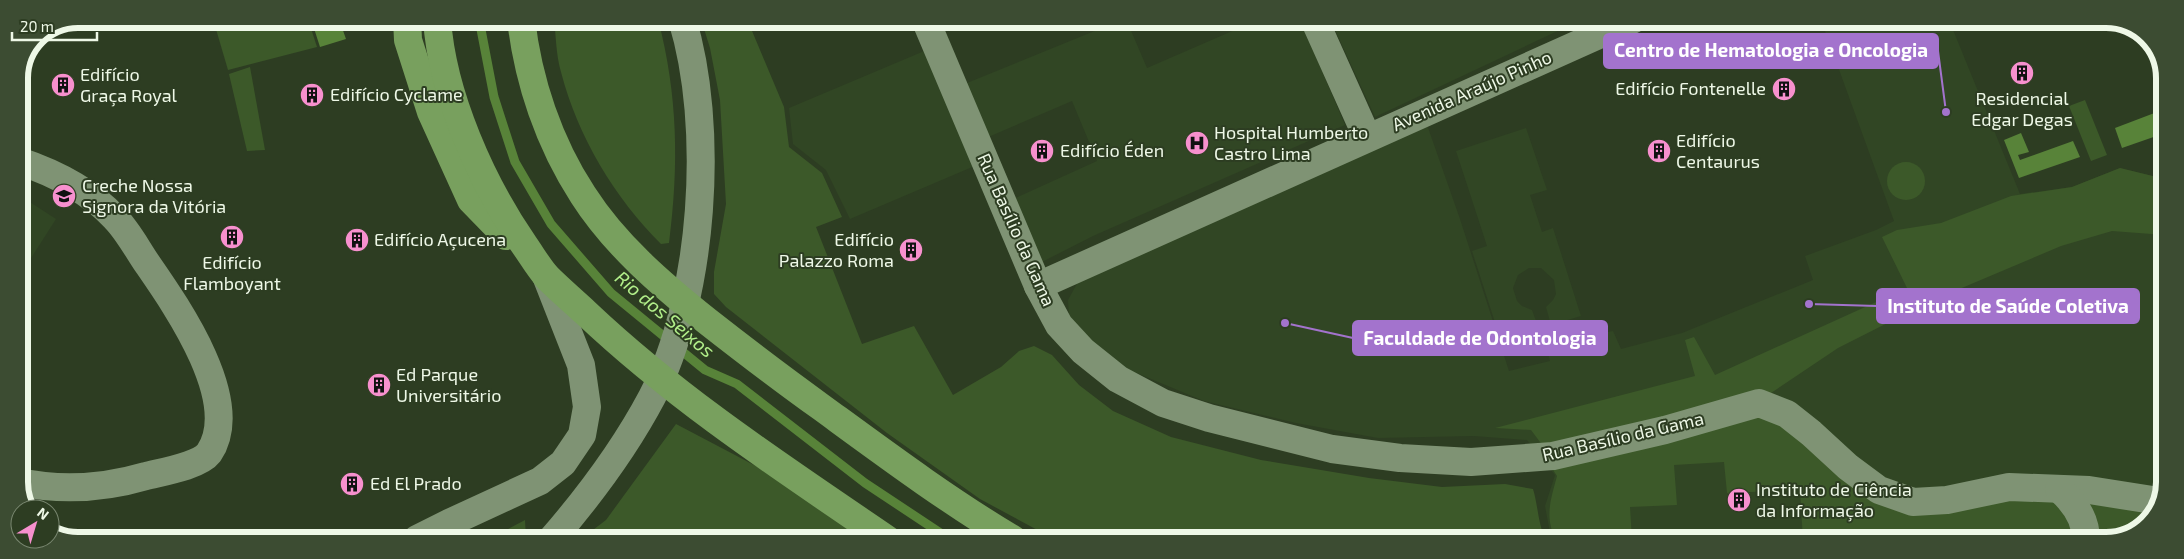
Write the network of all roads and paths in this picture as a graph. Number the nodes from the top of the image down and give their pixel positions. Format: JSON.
{"nodes":[{"id":1,"x":408,"y":28,"type":"edge"},
{"id":2,"x":438,"y":28,"type":"edge"},
{"id":3,"x":522,"y":28,"type":"edge"},
{"id":4,"x":685,"y":28,"type":"edge"},
{"id":5,"x":929,"y":28,"type":"edge"},
{"id":6,"x":1318,"y":28,"type":"edge"},
{"id":7,"x":1614,"y":28,"type":"edge"},
{"id":8,"x":1367,"y":138,"type":"junction"},
{"id":9,"x":28,"y":164,"type":"edge"},
{"id":10,"x":546,"y":276,"type":"junction"},
{"id":11,"x":1038,"y":286,"type":"junction"},
{"id":12,"x":28,"y":484,"type":"edge"},
{"id":13,"x":2058,"y":489,"type":"junction"},
{"id":14,"x":2153,"y":500,"type":"edge"},
{"id":15,"x":433,"y":532,"type":"edge"},
{"id":16,"x":558,"y":532,"type":"edge"},
{"id":17,"x":876,"y":532,"type":"edge"},
{"id":18,"x":1002,"y":532,"type":"edge"},
{"id":19,"x":2085,"y":532,"type":"edge"}],
"edges":[{"from":1,"to":10,"type":"main road"},
{"from":2,"to":10,"type":"main road"},
{"from":3,"to":18,"type":"main road"},
{"from":4,"to":16,"type":"street"},
{"from":5,"to":11,"type":"street","name":"Rua Basílio da Gama"},
{"from":6,"to":8,"type":"street"},
{"from":7,"to":8,"type":"street","name":"Avenida Araújo Pinho"},
{"from":8,"to":11,"type":"street","name":"Avenida Araújo Pinho"},
{"from":9,"to":12,"type":"street"},
{"from":10,"to":15,"type":"street"},
{"from":10,"to":17,"type":"main road"},
{"from":11,"to":13,"type":"street","name":"Rua Basílio da Gama"},
{"from":13,"to":14,"type":"street","name":"Rua Basílio da Gama"},
{"from":13,"to":19,"type":"street"}]}
